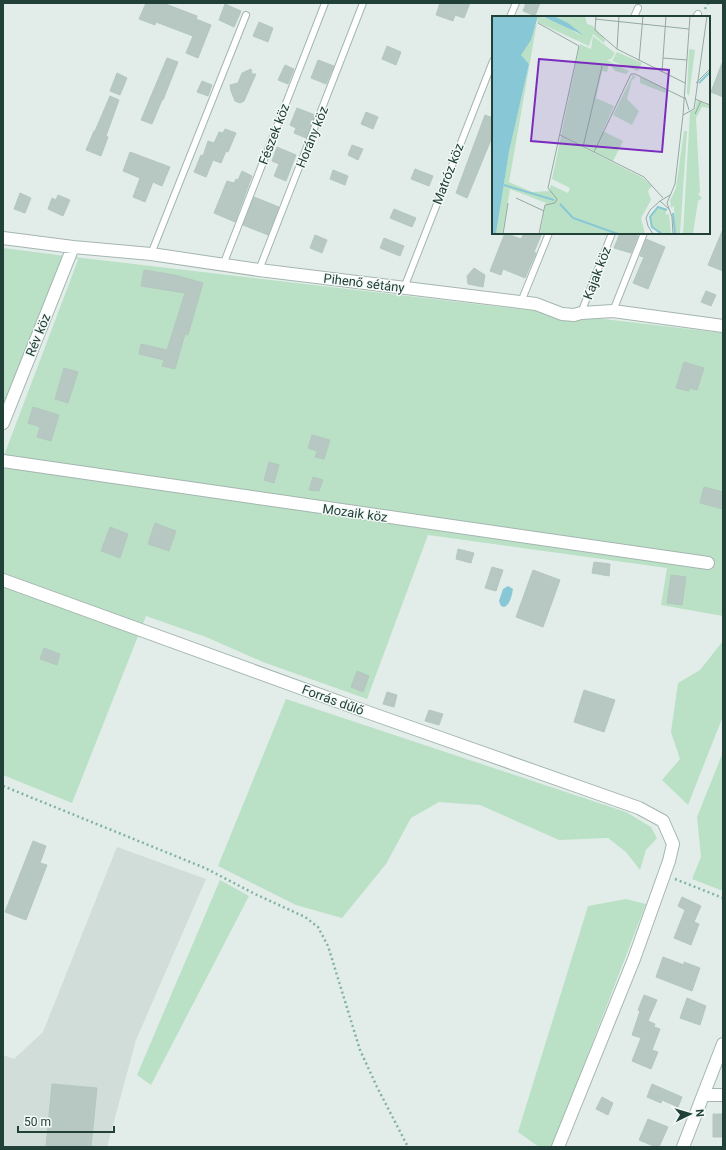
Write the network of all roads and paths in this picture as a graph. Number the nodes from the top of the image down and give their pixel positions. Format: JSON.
{"nodes":[{"id":1,"x":325,"y":3,"type":"edge"},
{"id":2,"x":363,"y":3,"type":"edge"},
{"id":3,"x":516,"y":3,"type":"edge"},
{"id":4,"x":638,"y":8,"type":"dead end"},
{"id":5,"x":246,"y":15,"type":"dead end"},
{"id":6,"x":510,"y":16,"type":"edge"},
{"id":7,"x":634,"y":16,"type":"edge"},
{"id":8,"x":492,"y":64,"type":"edge"},
{"id":9,"x":548,"y":234,"type":"edge"},
{"id":10,"x":612,"y":234,"type":"edge"},
{"id":11,"x":644,"y":234,"type":"edge"},
{"id":12,"x":3,"y":238,"type":"edge"},
{"id":13,"x":73,"y":247,"type":"junction"},
{"id":14,"x":151,"y":254,"type":"junction"},
{"id":15,"x":223,"y":265,"type":"junction"},
{"id":16,"x":259,"y":270,"type":"junction"},
{"id":17,"x":404,"y":288,"type":"junction"},
{"id":18,"x":521,"y":302,"type":"junction"},
{"id":19,"x":613,"y":311,"type":"junction"},
{"id":20,"x":581,"y":313,"type":"junction"},
{"id":21,"x":723,"y":326,"type":"edge"},
{"id":22,"x":3,"y":423,"type":"edge"},
{"id":23,"x":3,"y":461,"type":"edge"},
{"id":24,"x":708,"y":563,"type":"dead end"},
{"id":25,"x":3,"y":580,"type":"edge"},
{"id":26,"x":3,"y":786,"type":"edge"},
{"id":27,"x":664,"y":875,"type":"junction"},
{"id":28,"x":723,"y":898,"type":"edge"},
{"id":29,"x":723,"y":1044,"type":"edge"},
{"id":30,"x":704,"y":1095,"type":"junction"},
{"id":31,"x":723,"y":1095,"type":"edge"},
{"id":32,"x":408,"y":1147,"type":"edge"},
{"id":33,"x":558,"y":1147,"type":"edge"},
{"id":34,"x":683,"y":1147,"type":"edge"}],
"edges":[{"from":1,"to":15,"type":"lane","name":"Fészek köz"},
{"from":2,"to":16,"type":"lane","name":"Horány köz"},
{"from":3,"to":6,"type":"lane"},
{"from":4,"to":7,"type":"lane"},
{"from":5,"to":14,"type":"lane"},
{"from":8,"to":17,"type":"lane","name":"Matróz köz"},
{"from":9,"to":18,"type":"lane"},
{"from":10,"to":20,"type":"lane","name":"Kajak köz"},
{"from":11,"to":19,"type":"lane"},
{"from":12,"to":13,"type":"street","name":"Pihenő sétány"},
{"from":13,"to":14,"type":"street","name":"Pihenő sétány"},
{"from":13,"to":22,"type":"street","name":"Rév köz"},
{"from":14,"to":15,"type":"street","name":"Pihenő sétány"},
{"from":15,"to":16,"type":"street","name":"Pihenő sétány"},
{"from":16,"to":17,"type":"street","name":"Pihenő sétány"},
{"from":17,"to":18,"type":"street","name":"Pihenő sétány"},
{"from":18,"to":20,"type":"street","name":"Pihenő sétány"},
{"from":19,"to":20,"type":"street","name":"Pihenő sétány"},
{"from":19,"to":21,"type":"street","name":"Pihenő sétány"},
{"from":23,"to":24,"type":"street","name":"Mozaik köz"},
{"from":25,"to":27,"type":"street","name":"Forrás dűlő"},
{"from":26,"to":32,"type":"path"},
{"from":27,"to":28,"type":"path"},
{"from":27,"to":33,"type":"street"},
{"from":29,"to":30,"type":"street"},
{"from":30,"to":31,"type":"street"},
{"from":30,"to":34,"type":"street"}]}
